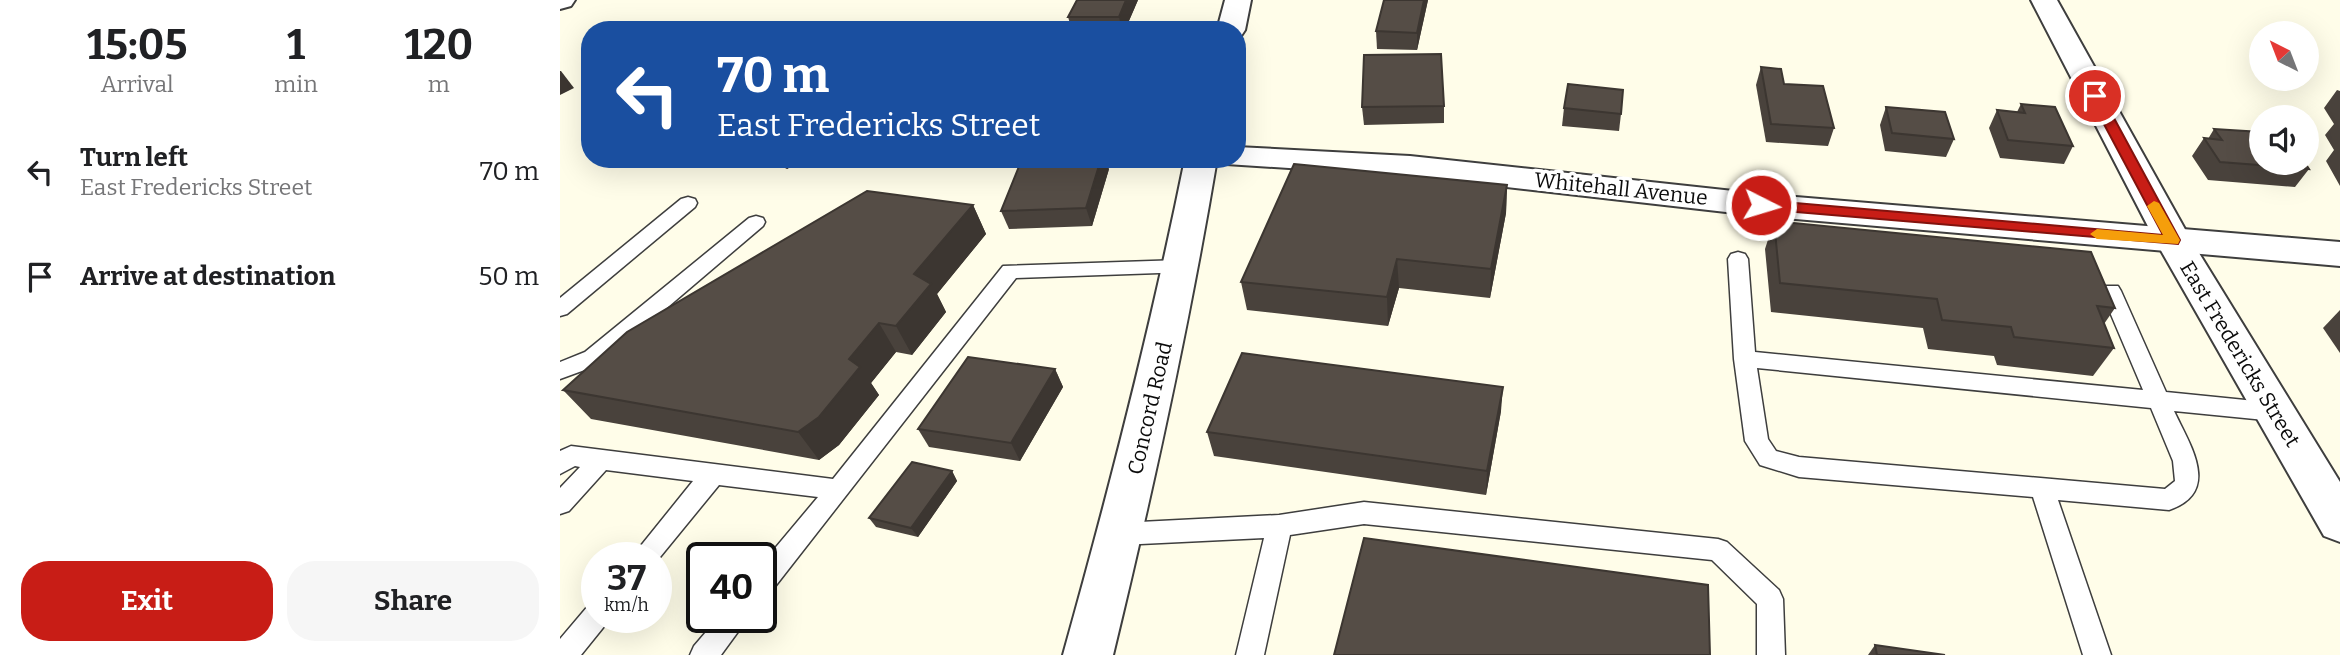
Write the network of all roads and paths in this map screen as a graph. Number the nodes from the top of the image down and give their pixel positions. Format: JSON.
{"nodes":[{"id":1,"x":1238,"y":0,"type":"edge"},
{"id":2,"x":2044,"y":0,"type":"edge"},
{"id":3,"x":1233,"y":21,"type":"edge"},
{"id":4,"x":1246,"y":157,"type":"edge"},
{"id":5,"x":1199,"y":168,"type":"edge"},
{"id":6,"x":688,"y":203,"type":"dead end"},
{"id":7,"x":756,"y":222,"type":"dead end"},
{"id":8,"x":2173,"y":240,"type":"junction"},
{"id":9,"x":2340,"y":254,"type":"edge"},
{"id":10,"x":1738,"y":260,"type":"dead end"},
{"id":11,"x":1181,"y":267,"type":"junction"},
{"id":12,"x":2111,"y":291,"type":"edge"},
{"id":13,"x":560,"y":309,"type":"edge"},
{"id":14,"x":1745,"y":359,"type":"junction"},
{"id":15,"x":560,"y":371,"type":"edge"},
{"id":16,"x":2156,"y":400,"type":"junction"},
{"id":17,"x":2275,"y":412,"type":"junction"},
{"id":18,"x":601,"y":460,"type":"junction"},
{"id":19,"x":560,"y":464,"type":"edge"},
{"id":20,"x":713,"y":474,"type":"junction"},
{"id":21,"x":2042,"y":488,"type":"junction"},
{"id":22,"x":839,"y":490,"type":"junction"},
{"id":23,"x":560,"y":504,"type":"edge"},
{"id":24,"x":2340,"y":522,"type":"edge"},
{"id":25,"x":1279,"y":526,"type":"junction"},
{"id":26,"x":1120,"y":534,"type":"junction"},
{"id":27,"x":657,"y":542,"type":"edge"},
{"id":28,"x":777,"y":566,"type":"edge"},
{"id":29,"x":582,"y":633,"type":"edge"},
{"id":30,"x":722,"y":633,"type":"edge"},
{"id":31,"x":564,"y":655,"type":"edge"},
{"id":32,"x":704,"y":655,"type":"edge"},
{"id":33,"x":1088,"y":655,"type":"edge"},
{"id":34,"x":1250,"y":655,"type":"edge"},
{"id":35,"x":1771,"y":655,"type":"edge"},
{"id":36,"x":2097,"y":655,"type":"edge"}],
"edges":[{"from":1,"to":3,"type":"street"},
{"from":2,"to":8,"type":"street","name":"East Fredericks Street"},
{"from":4,"to":8,"type":"street","name":"Whitehall Avenue"},
{"from":5,"to":11,"type":"street","name":"Concord Road"},
{"from":6,"to":13,"type":"lane"},
{"from":7,"to":15,"type":"lane"},
{"from":8,"to":9,"type":"street","name":"Whitehall Avenue"},
{"from":8,"to":17,"type":"street","name":"East Fredericks Street"},
{"from":10,"to":14,"type":"lane"},
{"from":11,"to":22,"type":"lane"},
{"from":11,"to":26,"type":"street","name":"Concord Road"},
{"from":12,"to":16,"type":"lane"},
{"from":14,"to":16,"type":"lane"},
{"from":14,"to":21,"type":"lane"},
{"from":16,"to":17,"type":"lane"},
{"from":16,"to":21,"type":"lane"},
{"from":17,"to":24,"type":"street","name":"East Fredericks Street"},
{"from":18,"to":19,"type":"lane"},
{"from":18,"to":20,"type":"lane"},
{"from":18,"to":23,"type":"lane"},
{"from":20,"to":22,"type":"lane"},
{"from":20,"to":27,"type":"lane"},
{"from":21,"to":36,"type":"lane"},
{"from":22,"to":28,"type":"lane"},
{"from":25,"to":26,"type":"lane"},
{"from":25,"to":34,"type":"lane"},
{"from":25,"to":35,"type":"lane"},
{"from":26,"to":33,"type":"street","name":"Concord Road"},
{"from":29,"to":31,"type":"lane"},
{"from":30,"to":32,"type":"lane"}]}
